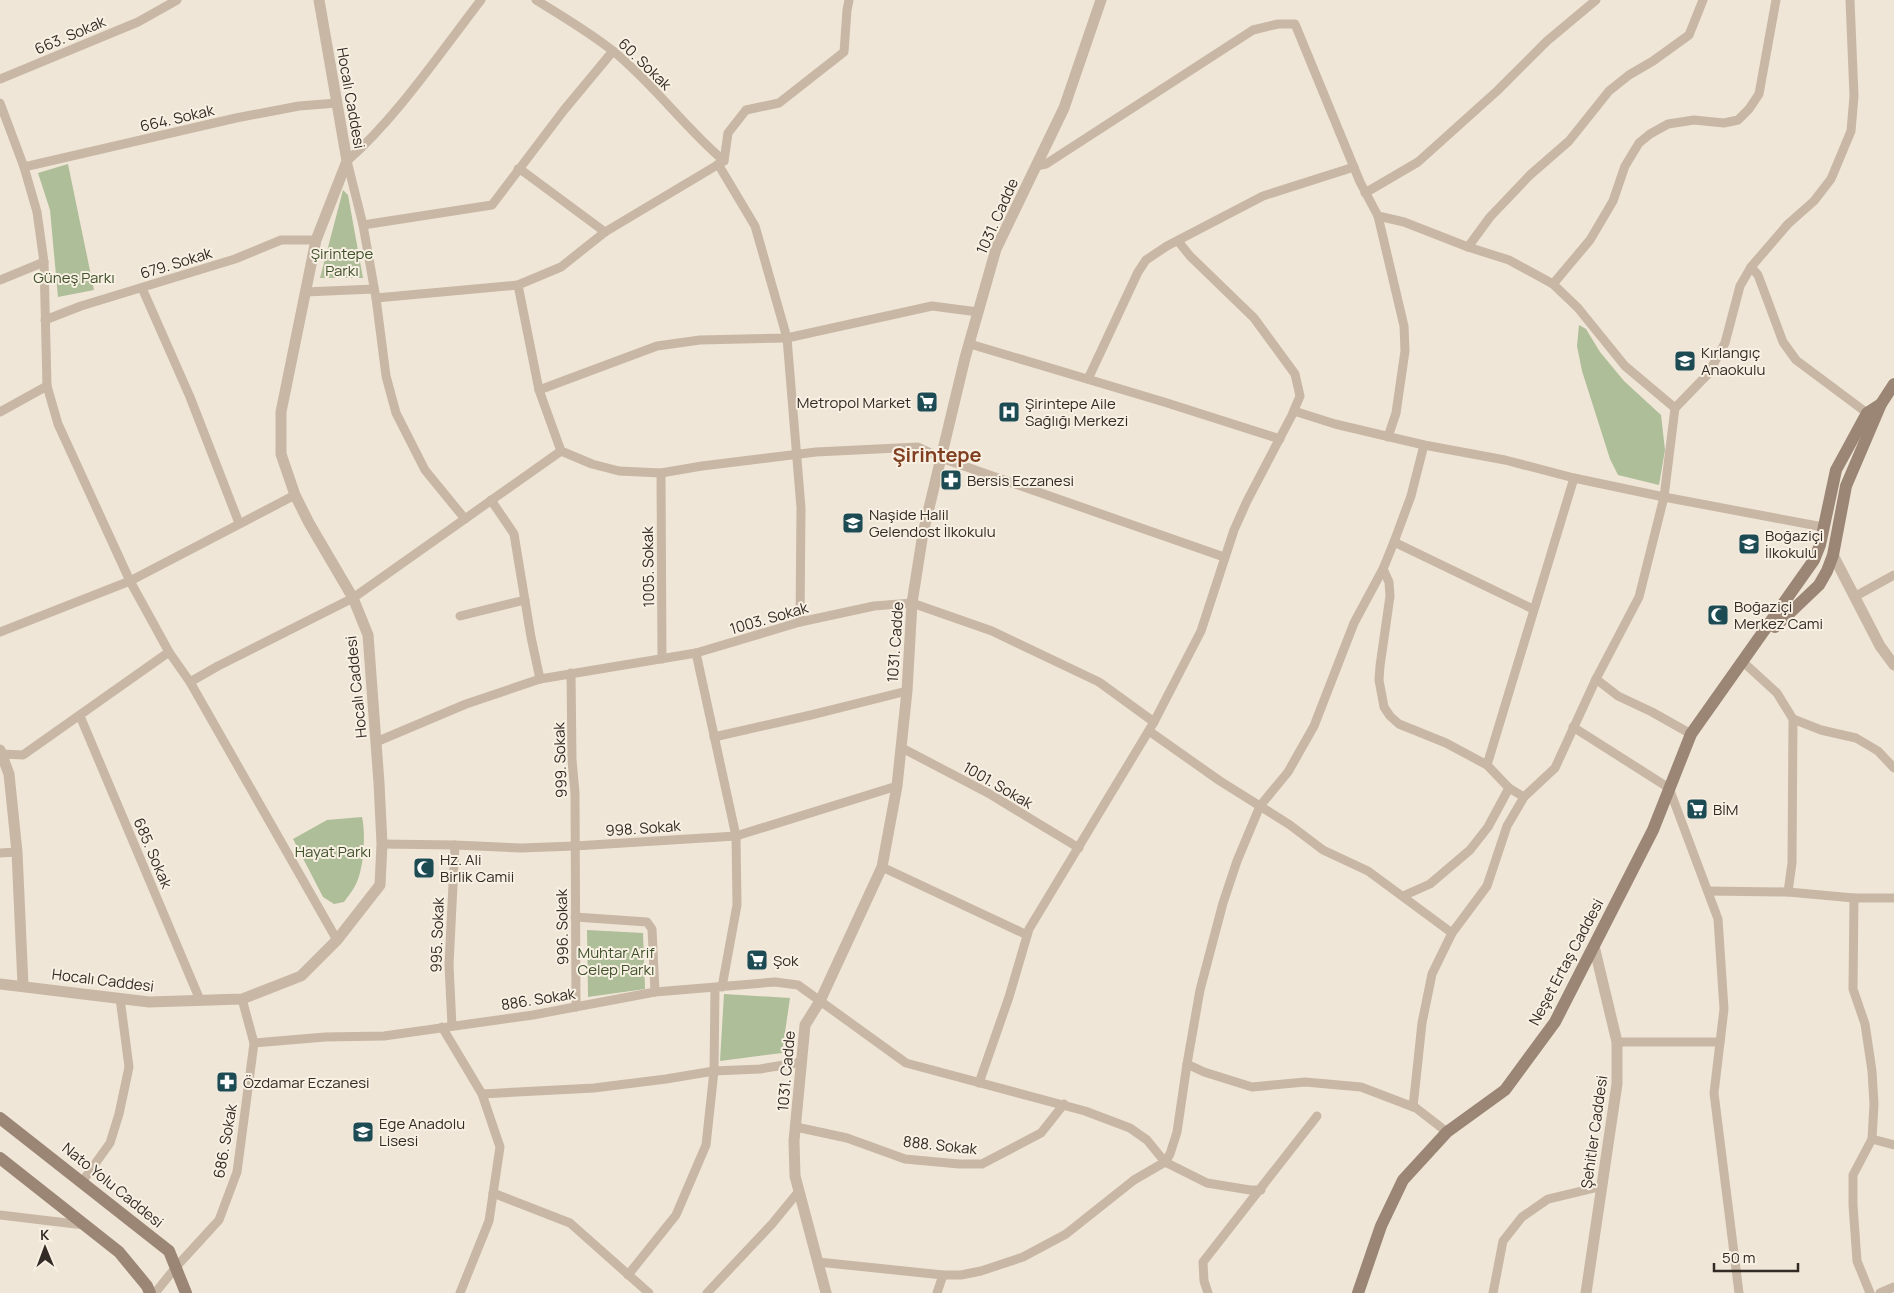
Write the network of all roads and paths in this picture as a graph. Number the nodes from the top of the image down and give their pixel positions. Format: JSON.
{"nodes":[{"id":1,"x":177,"y":0,"type":"edge"},
{"id":2,"x":319,"y":0,"type":"edge"},
{"id":3,"x":481,"y":0,"type":"edge"},
{"id":4,"x":536,"y":0,"type":"edge"},
{"id":5,"x":849,"y":0,"type":"edge"},
{"id":6,"x":1101,"y":0,"type":"edge"},
{"id":7,"x":1596,"y":0,"type":"edge"},
{"id":8,"x":1703,"y":0,"type":"edge"},
{"id":9,"x":1776,"y":0,"type":"edge"},
{"id":10,"x":1850,"y":0,"type":"edge"},
{"id":11,"x":613,"y":51,"type":"junction"},
{"id":12,"x":0,"y":79,"type":"edge"},
{"id":13,"x":0,"y":103,"type":"edge"},
{"id":14,"x":337,"y":103,"type":"junction"},
{"id":15,"x":347,"y":161,"type":"junction"},
{"id":16,"x":721,"y":163,"type":"junction"},
{"id":17,"x":1036,"y":166,"type":"junction"},
{"id":18,"x":24,"y":167,"type":"junction"},
{"id":19,"x":1354,"y":167,"type":"junction"},
{"id":20,"x":518,"y":169,"type":"junction"},
{"id":21,"x":1366,"y":193,"type":"junction"},
{"id":22,"x":1378,"y":216,"type":"junction"},
{"id":23,"x":363,"y":225,"type":"junction"},
{"id":24,"x":605,"y":232,"type":"junction"},
{"id":25,"x":316,"y":240,"type":"junction"},
{"id":26,"x":1178,"y":241,"type":"junction"},
{"id":27,"x":1468,"y":247,"type":"junction"},
{"id":28,"x":44,"y":262,"type":"junction"},
{"id":29,"x":1751,"y":267,"type":"junction"},
{"id":30,"x":0,"y":280,"type":"edge"},
{"id":31,"x":1553,"y":284,"type":"junction"},
{"id":32,"x":518,"y":285,"type":"junction"},
{"id":33,"x":142,"y":288,"type":"junction"},
{"id":34,"x":305,"y":292,"type":"junction"},
{"id":35,"x":375,"y":294,"type":"junction"},
{"id":36,"x":978,"y":312,"type":"junction"},
{"id":37,"x":45,"y":320,"type":"junction"},
{"id":38,"x":787,"y":338,"type":"junction"},
{"id":39,"x":970,"y":344,"type":"junction"},
{"id":40,"x":1088,"y":379,"type":"junction"},
{"id":41,"x":1894,"y":384,"type":"edge"},
{"id":42,"x":48,"y":386,"type":"junction"},
{"id":43,"x":539,"y":390,"type":"junction"},
{"id":44,"x":1881,"y":404,"type":"junction"},
{"id":45,"x":1675,"y":408,"type":"junction"},
{"id":46,"x":1294,"y":411,"type":"junction"},
{"id":47,"x":0,"y":412,"type":"edge"},
{"id":48,"x":1867,"y":413,"type":"junction"},
{"id":49,"x":1388,"y":437,"type":"junction"},
{"id":50,"x":1280,"y":439,"type":"junction"},
{"id":51,"x":1424,"y":445,"type":"junction"},
{"id":52,"x":561,"y":451,"type":"junction"},
{"id":53,"x":796,"y":454,"type":"junction"},
{"id":54,"x":941,"y":458,"type":"junction"},
{"id":55,"x":660,"y":474,"type":"junction"},
{"id":56,"x":1574,"y":478,"type":"junction"},
{"id":57,"x":295,"y":495,"type":"junction"},
{"id":58,"x":1664,"y":497,"type":"junction"},
{"id":59,"x":492,"y":500,"type":"junction"},
{"id":60,"x":465,"y":519,"type":"junction"},
{"id":61,"x":239,"y":524,"type":"junction"},
{"id":62,"x":1822,"y":532,"type":"junction"},
{"id":63,"x":1394,"y":542,"type":"junction"},
{"id":64,"x":1833,"y":555,"type":"junction"},
{"id":65,"x":1224,"y":557,"type":"junction"},
{"id":66,"x":1383,"y":569,"type":"junction"},
{"id":67,"x":1894,"y":576,"type":"edge"},
{"id":68,"x":130,"y":581,"type":"junction"},
{"id":69,"x":1854,"y":597,"type":"junction"},
{"id":70,"x":353,"y":598,"type":"junction"},
{"id":71,"x":525,"y":600,"type":"junction"},
{"id":72,"x":912,"y":603,"type":"junction"},
{"id":73,"x":1533,"y":609,"type":"junction"},
{"id":74,"x":460,"y":616,"type":"dead end"},
{"id":75,"x":800,"y":622,"type":"junction"},
{"id":76,"x":0,"y":632,"type":"edge"},
{"id":77,"x":1755,"y":644,"type":"junction"},
{"id":78,"x":169,"y":652,"type":"junction"},
{"id":79,"x":696,"y":653,"type":"junction"},
{"id":80,"x":662,"y":659,"type":"junction"},
{"id":81,"x":1742,"y":661,"type":"junction"},
{"id":82,"x":1894,"y":665,"type":"edge"},
{"id":83,"x":571,"y":673,"type":"junction"},
{"id":84,"x":540,"y":679,"type":"junction"},
{"id":85,"x":1596,"y":679,"type":"junction"},
{"id":86,"x":190,"y":682,"type":"junction"},
{"id":87,"x":907,"y":691,"type":"junction"},
{"id":88,"x":80,"y":716,"type":"junction"},
{"id":89,"x":1793,"y":719,"type":"junction"},
{"id":90,"x":1154,"y":722,"type":"junction"},
{"id":91,"x":1573,"y":727,"type":"junction"},
{"id":92,"x":1149,"y":731,"type":"junction"},
{"id":93,"x":1691,"y":734,"type":"junction"},
{"id":94,"x":714,"y":737,"type":"junction"},
{"id":95,"x":376,"y":742,"type":"junction"},
{"id":96,"x":902,"y":748,"type":"junction"},
{"id":97,"x":1,"y":752,"type":"edge"},
{"id":98,"x":1487,"y":764,"type":"junction"},
{"id":99,"x":1894,"y":768,"type":"edge"},
{"id":100,"x":897,"y":786,"type":"junction"},
{"id":101,"x":1509,"y":788,"type":"junction"},
{"id":102,"x":1669,"y":788,"type":"junction"},
{"id":103,"x":1524,"y":797,"type":"junction"},
{"id":104,"x":1260,"y":806,"type":"junction"},
{"id":105,"x":736,"y":836,"type":"junction"},
{"id":106,"x":382,"y":844,"type":"junction"},
{"id":107,"x":455,"y":845,"type":"junction"},
{"id":108,"x":575,"y":846,"type":"junction"},
{"id":109,"x":1079,"y":848,"type":"junction"},
{"id":110,"x":18,"y":852,"type":"junction"},
{"id":111,"x":0,"y":853,"type":"edge"},
{"id":112,"x":882,"y":866,"type":"junction"},
{"id":113,"x":1708,"y":891,"type":"junction"},
{"id":114,"x":1788,"y":892,"type":"junction"},
{"id":115,"x":1403,"y":896,"type":"junction"},
{"id":116,"x":1854,"y":898,"type":"junction"},
{"id":117,"x":1894,"y":898,"type":"edge"},
{"id":118,"x":575,"y":917,"type":"junction"},
{"id":119,"x":1452,"y":933,"type":"junction"},
{"id":120,"x":1027,"y":935,"type":"junction"},
{"id":121,"x":337,"y":940,"type":"junction"},
{"id":122,"x":1594,"y":946,"type":"junction"},
{"id":123,"x":0,"y":984,"type":"edge"},
{"id":124,"x":23,"y":985,"type":"junction"},
{"id":125,"x":718,"y":987,"type":"junction"},
{"id":126,"x":655,"y":992,"type":"junction"},
{"id":127,"x":120,"y":998,"type":"junction"},
{"id":128,"x":242,"y":999,"type":"junction"},
{"id":129,"x":200,"y":1000,"type":"junction"},
{"id":130,"x":820,"y":1001,"type":"junction"},
{"id":131,"x":576,"y":1007,"type":"junction"},
{"id":132,"x":452,"y":1026,"type":"junction"},
{"id":133,"x":442,"y":1027,"type":"junction"},
{"id":134,"x":1616,"y":1042,"type":"junction"},
{"id":135,"x":1720,"y":1042,"type":"junction"},
{"id":136,"x":254,"y":1043,"type":"junction"},
{"id":137,"x":802,"y":1062,"type":"junction"},
{"id":138,"x":1187,"y":1064,"type":"junction"},
{"id":139,"x":714,"y":1071,"type":"junction"},
{"id":140,"x":979,"y":1083,"type":"junction"},
{"id":141,"x":482,"y":1094,"type":"junction"},
{"id":142,"x":1064,"y":1104,"type":"junction"},
{"id":143,"x":1414,"y":1107,"type":"junction"},
{"id":144,"x":1317,"y":1116,"type":"dead end"},
{"id":145,"x":0,"y":1118,"type":"edge"},
{"id":146,"x":796,"y":1127,"type":"junction"},
{"id":147,"x":1447,"y":1132,"type":"junction"},
{"id":148,"x":1872,"y":1139,"type":"junction"},
{"id":149,"x":1894,"y":1145,"type":"edge"},
{"id":150,"x":0,"y":1158,"type":"edge"},
{"id":151,"x":1165,"y":1162,"type":"junction"},
{"id":152,"x":82,"y":1182,"type":"junction"},
{"id":153,"x":1602,"y":1186,"type":"junction"},
{"id":154,"x":799,"y":1190,"type":"junction"},
{"id":155,"x":1261,"y":1190,"type":"junction"},
{"id":156,"x":493,"y":1194,"type":"junction"},
{"id":157,"x":0,"y":1215,"type":"edge"},
{"id":158,"x":86,"y":1226,"type":"junction"},
{"id":159,"x":818,"y":1262,"type":"junction"},
{"id":160,"x":176,"y":1266,"type":"junction"},
{"id":161,"x":628,"y":1275,"type":"junction"},
{"id":162,"x":943,"y":1275,"type":"junction"},
{"id":163,"x":1894,"y":1287,"type":"edge"},
{"id":164,"x":150,"y":1293,"type":"edge"},
{"id":165,"x":156,"y":1293,"type":"edge"},
{"id":166,"x":186,"y":1293,"type":"edge"},
{"id":167,"x":460,"y":1293,"type":"edge"},
{"id":168,"x":649,"y":1293,"type":"edge"},
{"id":169,"x":706,"y":1293,"type":"edge"},
{"id":170,"x":826,"y":1293,"type":"edge"},
{"id":171,"x":937,"y":1293,"type":"edge"},
{"id":172,"x":1208,"y":1293,"type":"edge"},
{"id":173,"x":1358,"y":1293,"type":"edge"},
{"id":174,"x":1493,"y":1293,"type":"edge"},
{"id":175,"x":1586,"y":1293,"type":"edge"},
{"id":176,"x":1739,"y":1293,"type":"edge"},
{"id":177,"x":1870,"y":1293,"type":"edge"},
{"id":178,"x":1880,"y":1293,"type":"edge"}],
"edges":[{"from":1,"to":12,"type":"street","name":"663. Sokak"},
{"from":2,"to":14,"type":"street","name":"Hocalı Caddesi"},
{"from":3,"to":15,"type":"street"},
{"from":4,"to":11,"type":"street","name":"60. Sokak"},
{"from":5,"to":16,"type":"street"},
{"from":6,"to":17,"type":"street","name":"1031. Cadde"},
{"from":7,"to":21,"type":"street"},
{"from":8,"to":27,"type":"street"},
{"from":9,"to":31,"type":"street"},
{"from":10,"to":29,"type":"street"},
{"from":11,"to":16,"type":"street","name":"60. Sokak"},
{"from":11,"to":20,"type":"street"},
{"from":13,"to":18,"type":"street"},
{"from":14,"to":15,"type":"street","name":"Hocalı Caddesi"},
{"from":14,"to":18,"type":"street","name":"664. Sokak"},
{"from":15,"to":23,"type":"street"},
{"from":15,"to":25,"type":"street","name":"Hocalı Caddesi"},
{"from":16,"to":24,"type":"street"},
{"from":16,"to":38,"type":"street","name":"60. Sokak"},
{"from":17,"to":19,"type":"street"},
{"from":17,"to":36,"type":"street","name":"1031. Cadde"},
{"from":18,"to":28,"type":"street"},
{"from":19,"to":21,"type":"street"},
{"from":19,"to":26,"type":"street"},
{"from":20,"to":23,"type":"street"},
{"from":20,"to":24,"type":"street"},
{"from":21,"to":22,"type":"street"},
{"from":22,"to":27,"type":"street"},
{"from":22,"to":49,"type":"street"},
{"from":23,"to":35,"type":"street"},
{"from":24,"to":32,"type":"street"},
{"from":25,"to":33,"type":"street","name":"679. Sokak"},
{"from":25,"to":34,"type":"street","name":"Hocalı Caddesi"},
{"from":26,"to":40,"type":"street"},
{"from":26,"to":46,"type":"street"},
{"from":27,"to":31,"type":"street"},
{"from":28,"to":30,"type":"street"},
{"from":28,"to":37,"type":"street"},
{"from":29,"to":45,"type":"street"},
{"from":29,"to":48,"type":"street"},
{"from":31,"to":45,"type":"street"},
{"from":32,"to":35,"type":"street"},
{"from":32,"to":43,"type":"street"},
{"from":33,"to":37,"type":"street","name":"679. Sokak"},
{"from":33,"to":61,"type":"street"},
{"from":34,"to":35,"type":"street"},
{"from":34,"to":57,"type":"street","name":"Hocalı Caddesi"},
{"from":35,"to":60,"type":"street"},
{"from":36,"to":38,"type":"street"},
{"from":36,"to":39,"type":"street","name":"1031. Cadde"},
{"from":37,"to":42,"type":"street"},
{"from":38,"to":43,"type":"street"},
{"from":38,"to":53,"type":"street","name":"60. Sokak"},
{"from":39,"to":40,"type":"street"},
{"from":39,"to":54,"type":"street","name":"1031. Cadde"},
{"from":40,"to":50,"type":"street"},
{"from":41,"to":44,"type":"main road","name":"Neşet Ertaş Caddesi"},
{"from":42,"to":47,"type":"street"},
{"from":42,"to":68,"type":"street"},
{"from":43,"to":52,"type":"street"},
{"from":44,"to":48,"type":"main road","name":"Neşet Ertaş Caddesi"},
{"from":44,"to":64,"type":"main road","name":"Neşet Ertaş Caddesi"},
{"from":45,"to":58,"type":"street"},
{"from":46,"to":49,"type":"street"},
{"from":46,"to":50,"type":"street"},
{"from":48,"to":62,"type":"main road","name":"Neşet Ertaş Caddesi"},
{"from":49,"to":51,"type":"street"},
{"from":50,"to":65,"type":"street"},
{"from":51,"to":56,"type":"street"},
{"from":51,"to":63,"type":"street"},
{"from":52,"to":55,"type":"street"},
{"from":52,"to":59,"type":"street"},
{"from":53,"to":54,"type":"street"},
{"from":53,"to":55,"type":"street"},
{"from":53,"to":75,"type":"street","name":"60. Sokak"},
{"from":54,"to":65,"type":"street"},
{"from":54,"to":72,"type":"street","name":"1031. Cadde"},
{"from":55,"to":80,"type":"street","name":"1005. Sokak"},
{"from":56,"to":58,"type":"street"},
{"from":56,"to":73,"type":"street"},
{"from":57,"to":61,"type":"street"},
{"from":57,"to":70,"type":"street","name":"Hocalı Caddesi"},
{"from":58,"to":62,"type":"street"},
{"from":58,"to":85,"type":"street"},
{"from":59,"to":60,"type":"street"},
{"from":59,"to":71,"type":"street"},
{"from":60,"to":70,"type":"street"},
{"from":61,"to":68,"type":"street"},
{"from":62,"to":64,"type":"main road"},
{"from":62,"to":77,"type":"main road","name":"Neşet Ertaş Caddesi"},
{"from":63,"to":66,"type":"street"},
{"from":63,"to":73,"type":"street"},
{"from":64,"to":69,"type":"street"},
{"from":64,"to":77,"type":"main road","name":"Neşet Ertaş Caddesi"},
{"from":65,"to":90,"type":"street"},
{"from":66,"to":98,"type":"street"},
{"from":66,"to":104,"type":"street"},
{"from":67,"to":69,"type":"street"},
{"from":68,"to":76,"type":"street"},
{"from":68,"to":78,"type":"street"},
{"from":69,"to":82,"type":"street"},
{"from":70,"to":86,"type":"street"},
{"from":70,"to":95,"type":"street","name":"Hocalı Caddesi"},
{"from":71,"to":74,"type":"street"},
{"from":71,"to":84,"type":"street"},
{"from":72,"to":75,"type":"street","name":"1003. Sokak"},
{"from":72,"to":87,"type":"street","name":"1031. Cadde"},
{"from":72,"to":90,"type":"street","name":"1003. Sokak"},
{"from":73,"to":98,"type":"street"},
{"from":75,"to":79,"type":"street","name":"1003. Sokak"},
{"from":77,"to":81,"type":"main road","name":"Neşet Ertaş Caddesi"},
{"from":78,"to":86,"type":"street"},
{"from":78,"to":88,"type":"street"},
{"from":79,"to":80,"type":"street","name":"1003. Sokak"},
{"from":79,"to":94,"type":"street"},
{"from":80,"to":83,"type":"street","name":"1003. Sokak"},
{"from":81,"to":89,"type":"street"},
{"from":81,"to":93,"type":"main road","name":"Neşet Ertaş Caddesi"},
{"from":83,"to":84,"type":"street","name":"1003. Sokak"},
{"from":83,"to":108,"type":"street","name":"999. Sokak"},
{"from":84,"to":95,"type":"street","name":"1003. Sokak"},
{"from":85,"to":91,"type":"street"},
{"from":85,"to":93,"type":"street"},
{"from":86,"to":121,"type":"street"},
{"from":87,"to":94,"type":"street"},
{"from":87,"to":96,"type":"street","name":"1031. Cadde"},
{"from":88,"to":97,"type":"street"},
{"from":88,"to":129,"type":"street","name":"685. Sokak"},
{"from":89,"to":99,"type":"street"},
{"from":89,"to":114,"type":"street"},
{"from":90,"to":92,"type":"street"},
{"from":91,"to":102,"type":"street"},
{"from":91,"to":103,"type":"street"},
{"from":92,"to":104,"type":"street"},
{"from":92,"to":109,"type":"street"},
{"from":93,"to":102,"type":"main road","name":"Neşet Ertaş Caddesi"},
{"from":94,"to":105,"type":"street"},
{"from":95,"to":106,"type":"street","name":"Hocalı Caddesi"},
{"from":96,"to":100,"type":"street","name":"1031. Cadde"},
{"from":96,"to":109,"type":"street","name":"1001. Sokak"},
{"from":97,"to":110,"type":"street"},
{"from":98,"to":101,"type":"street"},
{"from":100,"to":105,"type":"street","name":"998. Sokak"},
{"from":100,"to":112,"type":"street","name":"1031. Cadde"},
{"from":101,"to":103,"type":"street"},
{"from":101,"to":115,"type":"street"},
{"from":102,"to":113,"type":"street"},
{"from":102,"to":122,"type":"main road","name":"Neşet Ertaş Caddesi"},
{"from":103,"to":119,"type":"street"},
{"from":104,"to":115,"type":"street"},
{"from":104,"to":138,"type":"street"},
{"from":105,"to":108,"type":"street","name":"998. Sokak"},
{"from":105,"to":125,"type":"street"},
{"from":106,"to":107,"type":"street","name":"998. Sokak"},
{"from":106,"to":121,"type":"street","name":"Hocalı Caddesi"},
{"from":107,"to":108,"type":"street","name":"998. Sokak"},
{"from":107,"to":132,"type":"street","name":"995. Sokak"},
{"from":108,"to":118,"type":"street","name":"996. Sokak"},
{"from":109,"to":120,"type":"street"},
{"from":110,"to":111,"type":"street"},
{"from":110,"to":124,"type":"street"},
{"from":112,"to":120,"type":"street"},
{"from":112,"to":130,"type":"street","name":"1031. Cadde"},
{"from":113,"to":114,"type":"street"},
{"from":113,"to":135,"type":"street"},
{"from":114,"to":116,"type":"street"},
{"from":115,"to":119,"type":"street"},
{"from":116,"to":117,"type":"street"},
{"from":116,"to":148,"type":"street"},
{"from":118,"to":126,"type":"street"},
{"from":118,"to":131,"type":"street","name":"996. Sokak"},
{"from":119,"to":143,"type":"street"},
{"from":120,"to":140,"type":"street"},
{"from":121,"to":128,"type":"street","name":"Hocalı Caddesi"},
{"from":122,"to":134,"type":"street","name":"Şehitler Caddesi"},
{"from":122,"to":147,"type":"main road","name":"Neşet Ertaş Caddesi"},
{"from":123,"to":124,"type":"street","name":"Hocalı Caddesi"},
{"from":124,"to":127,"type":"street","name":"Hocalı Caddesi"},
{"from":125,"to":126,"type":"street","name":"886. Sokak"},
{"from":125,"to":130,"type":"street","name":"886. Sokak"},
{"from":125,"to":139,"type":"street"},
{"from":126,"to":131,"type":"street","name":"886. Sokak"},
{"from":127,"to":129,"type":"street","name":"Hocalı Caddesi"},
{"from":127,"to":152,"type":"street"},
{"from":128,"to":129,"type":"street","name":"Hocalı Caddesi"},
{"from":128,"to":136,"type":"street","name":"686. Sokak"},
{"from":130,"to":137,"type":"street","name":"1031. Cadde"},
{"from":130,"to":140,"type":"street","name":"886. Sokak"},
{"from":131,"to":132,"type":"street","name":"886. Sokak"},
{"from":132,"to":133,"type":"street","name":"886. Sokak"},
{"from":133,"to":136,"type":"street","name":"886. Sokak"},
{"from":133,"to":141,"type":"street"},
{"from":134,"to":135,"type":"street"},
{"from":134,"to":153,"type":"street","name":"Şehitler Caddesi"},
{"from":135,"to":176,"type":"street"},
{"from":136,"to":160,"type":"street","name":"686. Sokak"},
{"from":137,"to":139,"type":"street"},
{"from":137,"to":146,"type":"street","name":"1031. Cadde"},
{"from":138,"to":143,"type":"street"},
{"from":138,"to":151,"type":"street"},
{"from":139,"to":141,"type":"street"},
{"from":139,"to":161,"type":"street"},
{"from":140,"to":142,"type":"street","name":"886. Sokak"},
{"from":141,"to":156,"type":"street"},
{"from":142,"to":146,"type":"street","name":"888. Sokak"},
{"from":142,"to":151,"type":"street","name":"886. Sokak"},
{"from":143,"to":147,"type":"street"},
{"from":144,"to":155,"type":"street"},
{"from":145,"to":152,"type":"main road","name":"Nato Yolu Caddesi"},
{"from":146,"to":154,"type":"street","name":"1031. Cadde"},
{"from":147,"to":173,"type":"main road","name":"Neşet Ertaş Caddesi"},
{"from":148,"to":149,"type":"street"},
{"from":148,"to":177,"type":"street"},
{"from":150,"to":158,"type":"main road"},
{"from":151,"to":155,"type":"street"},
{"from":151,"to":162,"type":"street"},
{"from":152,"to":160,"type":"main road","name":"Nato Yolu Caddesi"},
{"from":153,"to":174,"type":"street"},
{"from":153,"to":175,"type":"street","name":"Şehitler Caddesi"},
{"from":154,"to":159,"type":"street","name":"1031. Cadde"},
{"from":154,"to":169,"type":"street"},
{"from":155,"to":172,"type":"street"},
{"from":156,"to":161,"type":"street"},
{"from":156,"to":167,"type":"street"},
{"from":157,"to":158,"type":"street"},
{"from":158,"to":164,"type":"main road"},
{"from":159,"to":162,"type":"street"},
{"from":159,"to":170,"type":"street","name":"1031. Cadde"},
{"from":160,"to":165,"type":"street","name":"686. Sokak"},
{"from":160,"to":166,"type":"main road","name":"Nato Yolu Caddesi"},
{"from":161,"to":168,"type":"street"},
{"from":162,"to":171,"type":"street"},
{"from":163,"to":178,"type":"street"}]}
